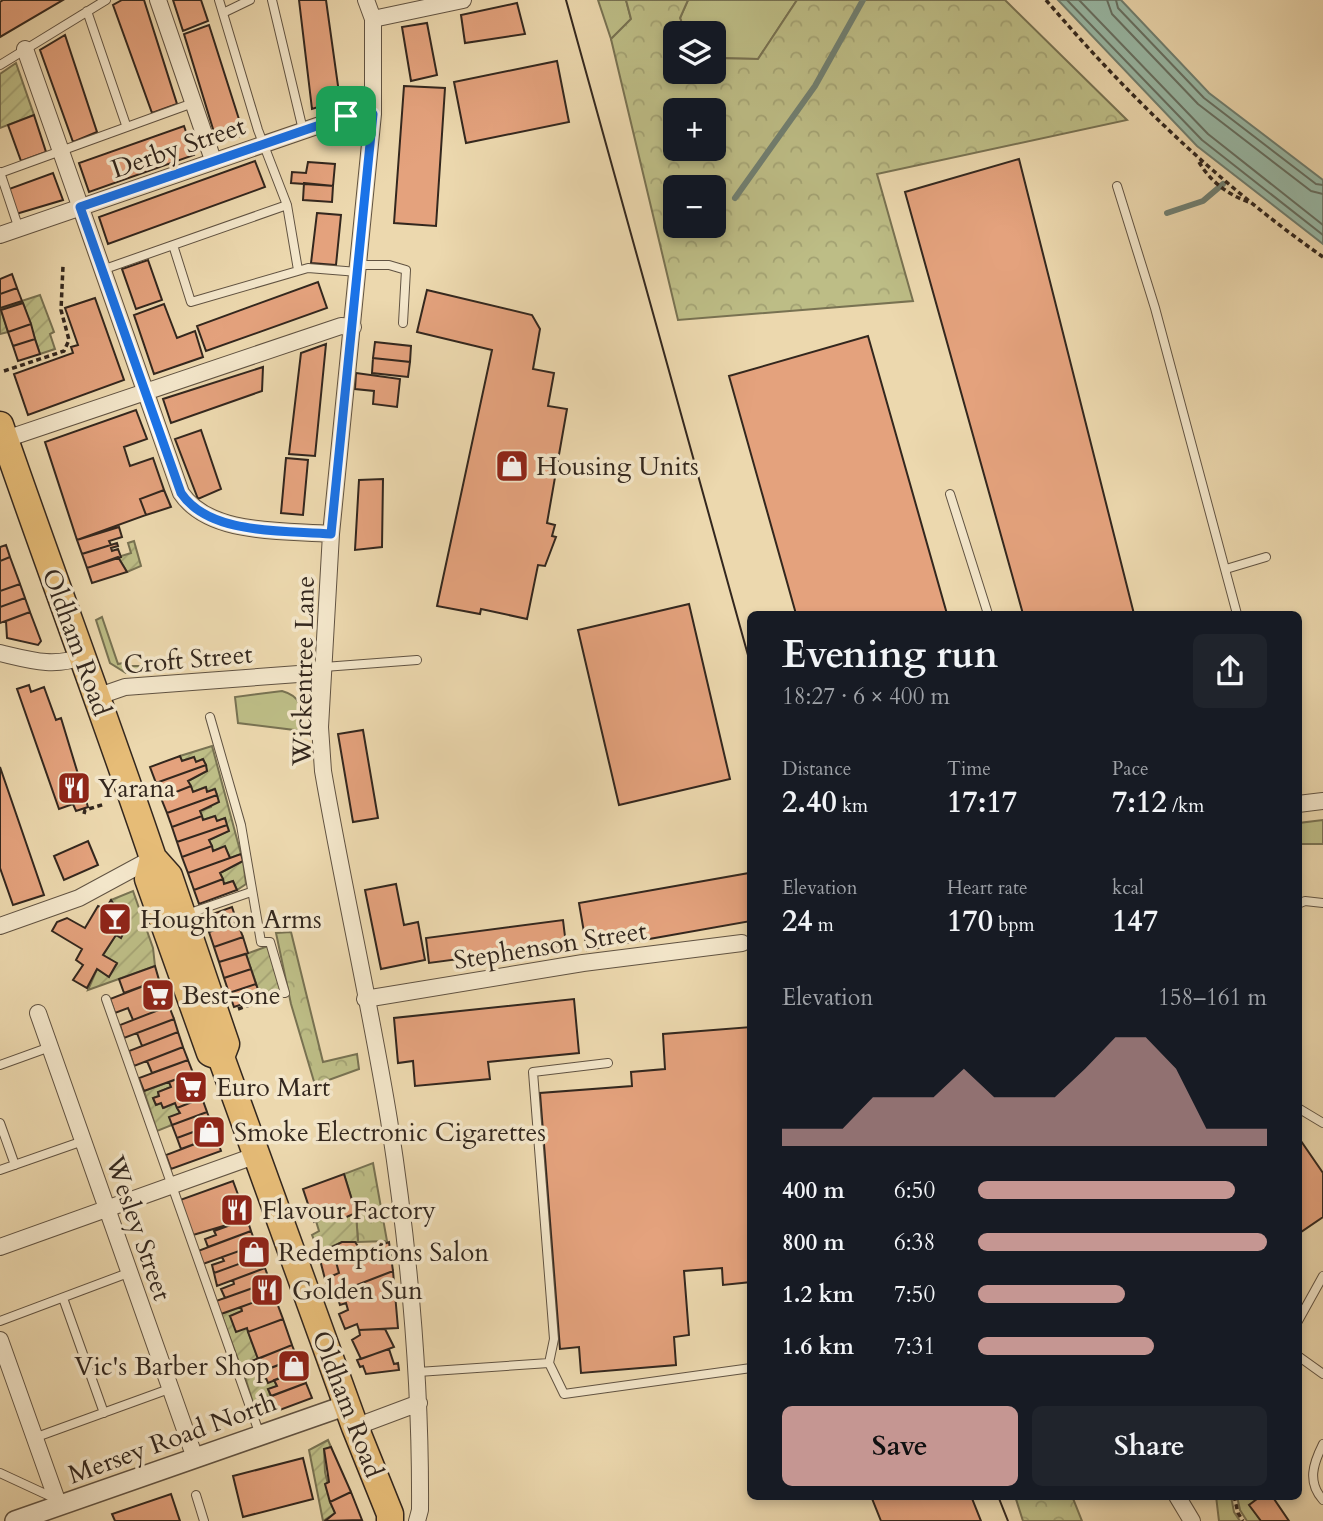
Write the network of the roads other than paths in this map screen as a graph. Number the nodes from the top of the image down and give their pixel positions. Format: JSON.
{"nodes":[{"id":1,"x":106,"y":0,"type":"edge"},
{"id":2,"x":158,"y":0,"type":"edge"},
{"id":3,"x":219,"y":0,"type":"edge"},
{"id":4,"x":250,"y":0,"type":"edge"},
{"id":5,"x":272,"y":0,"type":"edge"},
{"id":6,"x":366,"y":0,"type":"edge"},
{"id":7,"x":463,"y":0,"type":"edge"},
{"id":8,"x":87,"y":11,"type":"junction"},
{"id":9,"x":223,"y":13,"type":"junction"},
{"id":10,"x":373,"y":19,"type":"junction"},
{"id":11,"x":25,"y":49,"type":"junction"},
{"id":12,"x":0,"y":65,"type":"edge"},
{"id":13,"x":193,"y":103,"type":"junction"},
{"id":14,"x":373,"y":114,"type":"junction"},
{"id":15,"x":126,"y":125,"type":"junction"},
{"id":16,"x":303,"y":130,"type":"junction"},
{"id":17,"x":264,"y":143,"type":"junction"},
{"id":18,"x":60,"y":149,"type":"junction"},
{"id":19,"x":213,"y":160,"type":"junction"},
{"id":20,"x":0,"y":172,"type":"edge"},
{"id":21,"x":1117,"y":186,"type":"dead end"},
{"id":22,"x":287,"y":205,"type":"junction"},
{"id":23,"x":80,"y":207,"type":"junction"},
{"id":24,"x":19,"y":229,"type":"junction"},
{"id":25,"x":0,"y":235,"type":"edge"},
{"id":26,"x":173,"y":245,"type":"junction"},
{"id":27,"x":359,"y":269,"type":"junction"},
{"id":28,"x":102,"y":270,"type":"junction"},
{"id":29,"x":298,"y":270,"type":"junction"},
{"id":30,"x":402,"y":323,"type":"dead end"},
{"id":31,"x":353,"y":327,"type":"junction"},
{"id":32,"x":145,"y":391,"type":"junction"},
{"id":33,"x":2,"y":435,"type":"edge"},
{"id":34,"x":950,"y":494,"type":"dead end"},
{"id":35,"x":331,"y":534,"type":"junction"},
{"id":36,"x":1266,"y":557,"type":"dead end"},
{"id":37,"x":1226,"y":569,"type":"junction"},
{"id":38,"x":987,"y":611,"type":"edge"},
{"id":39,"x":1236,"y":611,"type":"edge"},
{"id":40,"x":0,"y":653,"type":"edge"},
{"id":41,"x":83,"y":656,"type":"junction"},
{"id":42,"x":417,"y":660,"type":"dead end"},
{"id":43,"x":324,"y":667,"type":"junction"},
{"id":44,"x":99,"y":696,"type":"junction"},
{"id":45,"x":210,"y":717,"type":"dead end"},
{"id":46,"x":1323,"y":801,"type":"edge"},
{"id":47,"x":1302,"y":804,"type":"edge"},
{"id":48,"x":153,"y":858,"type":"junction"},
{"id":49,"x":251,"y":892,"type":"junction"},
{"id":50,"x":1302,"y":902,"type":"edge"},
{"id":51,"x":1323,"y":903,"type":"edge"},
{"id":52,"x":183,"y":915,"type":"junction"},
{"id":53,"x":2,"y":920,"type":"edge"},
{"id":54,"x":742,"y":943,"type":"dead end"},
{"id":55,"x":285,"y":993,"type":"road end"},
{"id":56,"x":106,"y":999,"type":"dead end"},
{"id":57,"x":365,"y":999,"type":"junction"},
{"id":58,"x":38,"y":1013,"type":"dead end"},
{"id":59,"x":50,"y":1046,"type":"junction"},
{"id":60,"x":221,"y":1057,"type":"junction"},
{"id":61,"x":608,"y":1063,"type":"dead end"},
{"id":62,"x":0,"y":1065,"type":"edge"},
{"id":63,"x":1302,"y":1110,"type":"edge"},
{"id":64,"x":0,"y":1123,"type":"edge"},
{"id":65,"x":1323,"y":1123,"type":"edge"},
{"id":66,"x":83,"y":1141,"type":"junction"},
{"id":67,"x":257,"y":1155,"type":"junction"},
{"id":68,"x":15,"y":1165,"type":"junction"},
{"id":69,"x":0,"y":1170,"type":"edge"},
{"id":70,"x":172,"y":1188,"type":"junction"},
{"id":71,"x":106,"y":1210,"type":"junction"},
{"id":72,"x":0,"y":1247,"type":"edge"},
{"id":73,"x":128,"y":1273,"type":"junction"},
{"id":74,"x":1323,"y":1276,"type":"edge"},
{"id":75,"x":63,"y":1298,"type":"junction"},
{"id":76,"x":1302,"y":1314,"type":"edge"},
{"id":77,"x":0,"y":1321,"type":"edge"},
{"id":78,"x":0,"y":1340,"type":"edge"},
{"id":79,"x":1302,"y":1359,"type":"edge"},
{"id":80,"x":550,"y":1363,"type":"junction"},
{"id":81,"x":747,"y":1369,"type":"edge"},
{"id":82,"x":418,"y":1372,"type":"junction"},
{"id":83,"x":1323,"y":1374,"type":"edge"},
{"id":84,"x":170,"y":1389,"type":"junction"},
{"id":85,"x":419,"y":1403,"type":"junction"},
{"id":86,"x":104,"y":1413,"type":"junction"},
{"id":87,"x":351,"y":1416,"type":"junction"},
{"id":88,"x":260,"y":1435,"type":"junction"},
{"id":89,"x":34,"y":1438,"type":"junction"},
{"id":90,"x":1323,"y":1444,"type":"edge"},
{"id":91,"x":195,"y":1458,"type":"junction"},
{"id":92,"x":0,"y":1473,"type":"edge"},
{"id":93,"x":196,"y":1495,"type":"dead end"},
{"id":94,"x":1179,"y":1500,"type":"edge"},
{"id":95,"x":1323,"y":1500,"type":"edge"},
{"id":96,"x":57,"y":1503,"type":"junction"},
{"id":97,"x":393,"y":1519,"type":"edge"},
{"id":98,"x":15,"y":1521,"type":"edge"},
{"id":99,"x":204,"y":1521,"type":"edge"},
{"id":100,"x":416,"y":1521,"type":"edge"},
{"id":101,"x":1192,"y":1521,"type":"edge"}],
"edges":[{"from":1,"to":8,"type":"lane"},
{"from":2,"to":13,"type":"street"},
{"from":3,"to":9,"type":"lane"},
{"from":4,"to":9,"type":"lane"},
{"from":5,"to":16,"type":"lane"},
{"from":6,"to":10,"type":"street"},
{"from":7,"to":10,"type":"street"},
{"from":8,"to":11,"type":"lane"},
{"from":8,"to":15,"type":"lane"},
{"from":9,"to":17,"type":"lane"},
{"from":10,"to":14,"type":"street","name":"Wickentree Lane"},
{"from":11,"to":12,"type":"lane"},
{"from":11,"to":18,"type":"street"},
{"from":13,"to":15,"type":"lane"},
{"from":13,"to":19,"type":"street"},
{"from":14,"to":16,"type":"street","name":"Derby Street"},
{"from":14,"to":27,"type":"street","name":"Wickentree Lane"},
{"from":15,"to":18,"type":"lane"},
{"from":16,"to":17,"type":"street","name":"Derby Street"},
{"from":17,"to":19,"type":"street","name":"Derby Street"},
{"from":17,"to":22,"type":"lane"},
{"from":18,"to":20,"type":"lane"},
{"from":18,"to":23,"type":"street"},
{"from":19,"to":23,"type":"street","name":"Derby Street"},
{"from":20,"to":24,"type":"lane"},
{"from":21,"to":37,"type":"lane"},
{"from":22,"to":26,"type":"lane"},
{"from":22,"to":29,"type":"lane"},
{"from":23,"to":24,"type":"street","name":"Derby Street"},
{"from":23,"to":28,"type":"street"},
{"from":24,"to":25,"type":"street","name":"Derby Street"},
{"from":26,"to":28,"type":"lane"},
{"from":26,"to":29,"type":"lane"},
{"from":27,"to":29,"type":"lane"},
{"from":27,"to":30,"type":"lane"},
{"from":27,"to":31,"type":"street","name":"Wickentree Lane"},
{"from":28,"to":32,"type":"street"},
{"from":31,"to":32,"type":"street"},
{"from":31,"to":35,"type":"street","name":"Wickentree Lane"},
{"from":32,"to":33,"type":"street"},
{"from":32,"to":35,"type":"street"},
{"from":33,"to":41,"type":"highway","name":"Oldham Road"},
{"from":34,"to":38,"type":"lane"},
{"from":35,"to":43,"type":"street","name":"Wickentree Lane"},
{"from":36,"to":37,"type":"lane"},
{"from":37,"to":39,"type":"lane"},
{"from":40,"to":41,"type":"street"},
{"from":41,"to":44,"type":"highway","name":"Oldham Road"},
{"from":42,"to":43,"type":"lane"},
{"from":43,"to":44,"type":"street","name":"Croft Street"},
{"from":43,"to":57,"type":"street","name":"Wickentree Lane"},
{"from":44,"to":48,"type":"highway","name":"Oldham Road"},
{"from":45,"to":49,"type":"lane"},
{"from":46,"to":47,"type":"street"},
{"from":48,"to":52,"type":"highway","name":"Oldham Road"},
{"from":48,"to":53,"type":"street"},
{"from":48,"to":60,"type":"highway","name":"Oldham Road"},
{"from":49,"to":52,"type":"lane"},
{"from":49,"to":55,"type":"lane"},
{"from":50,"to":51,"type":"lane"},
{"from":52,"to":60,"type":"highway","name":"Oldham Road"},
{"from":54,"to":57,"type":"street","name":"Stephenson Street"},
{"from":56,"to":70,"type":"lane"},
{"from":57,"to":82,"type":"street","name":"Wickentree Lane"},
{"from":58,"to":59,"type":"street","name":"Wesley Street"},
{"from":59,"to":62,"type":"lane"},
{"from":59,"to":66,"type":"street","name":"Wesley Street"},
{"from":60,"to":67,"type":"highway","name":"Oldham Road"},
{"from":61,"to":80,"type":"lane"},
{"from":63,"to":65,"type":"lane"},
{"from":64,"to":68,"type":"lane"},
{"from":66,"to":68,"type":"lane"},
{"from":66,"to":71,"type":"street","name":"Wesley Street"},
{"from":67,"to":70,"type":"street"},
{"from":67,"to":87,"type":"highway","name":"Oldham Road"},
{"from":68,"to":69,"type":"lane"},
{"from":70,"to":71,"type":"street"},
{"from":70,"to":88,"type":"lane"},
{"from":71,"to":72,"type":"street"},
{"from":71,"to":73,"type":"street","name":"Wesley Street"},
{"from":73,"to":75,"type":"lane"},
{"from":73,"to":84,"type":"street","name":"Wesley Street"},
{"from":74,"to":76,"type":"lane"},
{"from":75,"to":77,"type":"lane"},
{"from":75,"to":86,"type":"lane"},
{"from":78,"to":89,"type":"street"},
{"from":79,"to":83,"type":"lane"},
{"from":80,"to":81,"type":"lane"},
{"from":80,"to":82,"type":"lane"},
{"from":82,"to":85,"type":"street","name":"Wickentree Lane"},
{"from":84,"to":86,"type":"lane"},
{"from":84,"to":91,"type":"street","name":"Wesley Street"},
{"from":85,"to":87,"type":"street"},
{"from":85,"to":100,"type":"street","name":"Wickentree Lane"},
{"from":86,"to":89,"type":"lane"},
{"from":87,"to":88,"type":"street","name":"Mersey Road North"},
{"from":87,"to":97,"type":"highway","name":"Oldham Road"},
{"from":88,"to":91,"type":"street","name":"Mersey Road North"},
{"from":89,"to":96,"type":"street"},
{"from":90,"to":95,"type":"lane"},
{"from":91,"to":96,"type":"street","name":"Mersey Road North"},
{"from":92,"to":96,"type":"lane"},
{"from":93,"to":99,"type":"lane"},
{"from":94,"to":101,"type":"street"},
{"from":96,"to":98,"type":"street","name":"Mersey Road North"}]}
